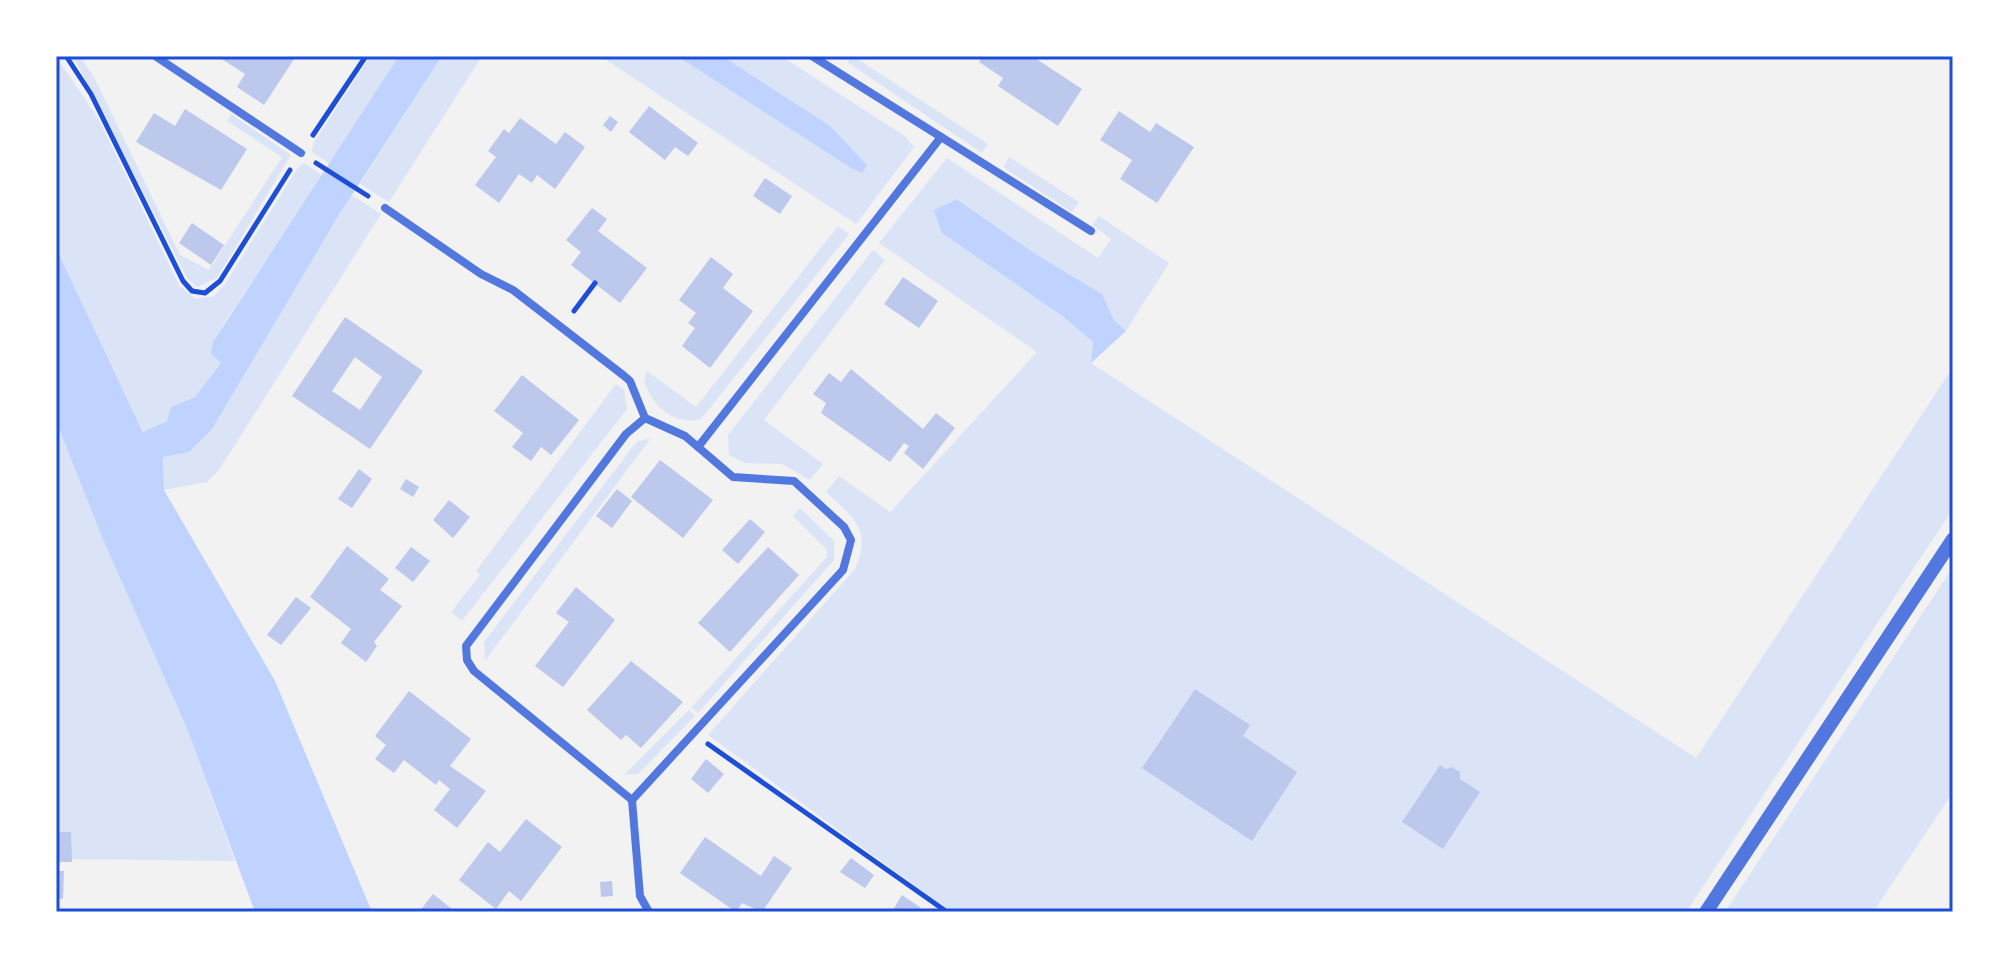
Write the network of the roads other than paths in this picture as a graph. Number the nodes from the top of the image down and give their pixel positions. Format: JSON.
{"nodes":[{"id":1,"x":155,"y":56,"type":"edge"},
{"id":2,"x":812,"y":56,"type":"edge"},
{"id":3,"x":941,"y":137,"type":"junction"},
{"id":4,"x":304,"y":155,"type":"road end"},
{"id":5,"x":385,"y":208,"type":"road end"},
{"id":6,"x":1091,"y":231,"type":"dead end"},
{"id":7,"x":645,"y":418,"type":"junction"},
{"id":8,"x":698,"y":447,"type":"junction"},
{"id":9,"x":1953,"y":539,"type":"edge"},
{"id":10,"x":632,"y":800,"type":"junction"},
{"id":11,"x":649,"y":912,"type":"edge"},
{"id":12,"x":1706,"y":912,"type":"edge"}],
"edges":[{"from":1,"to":4,"type":"street"},
{"from":2,"to":3,"type":"street"},
{"from":3,"to":6,"type":"street"},
{"from":3,"to":8,"type":"street"},
{"from":5,"to":7,"type":"street"},
{"from":7,"to":8,"type":"street"},
{"from":7,"to":10,"type":"street"},
{"from":8,"to":10,"type":"street"},
{"from":9,"to":12,"type":"street"},
{"from":10,"to":11,"type":"street"}]}
